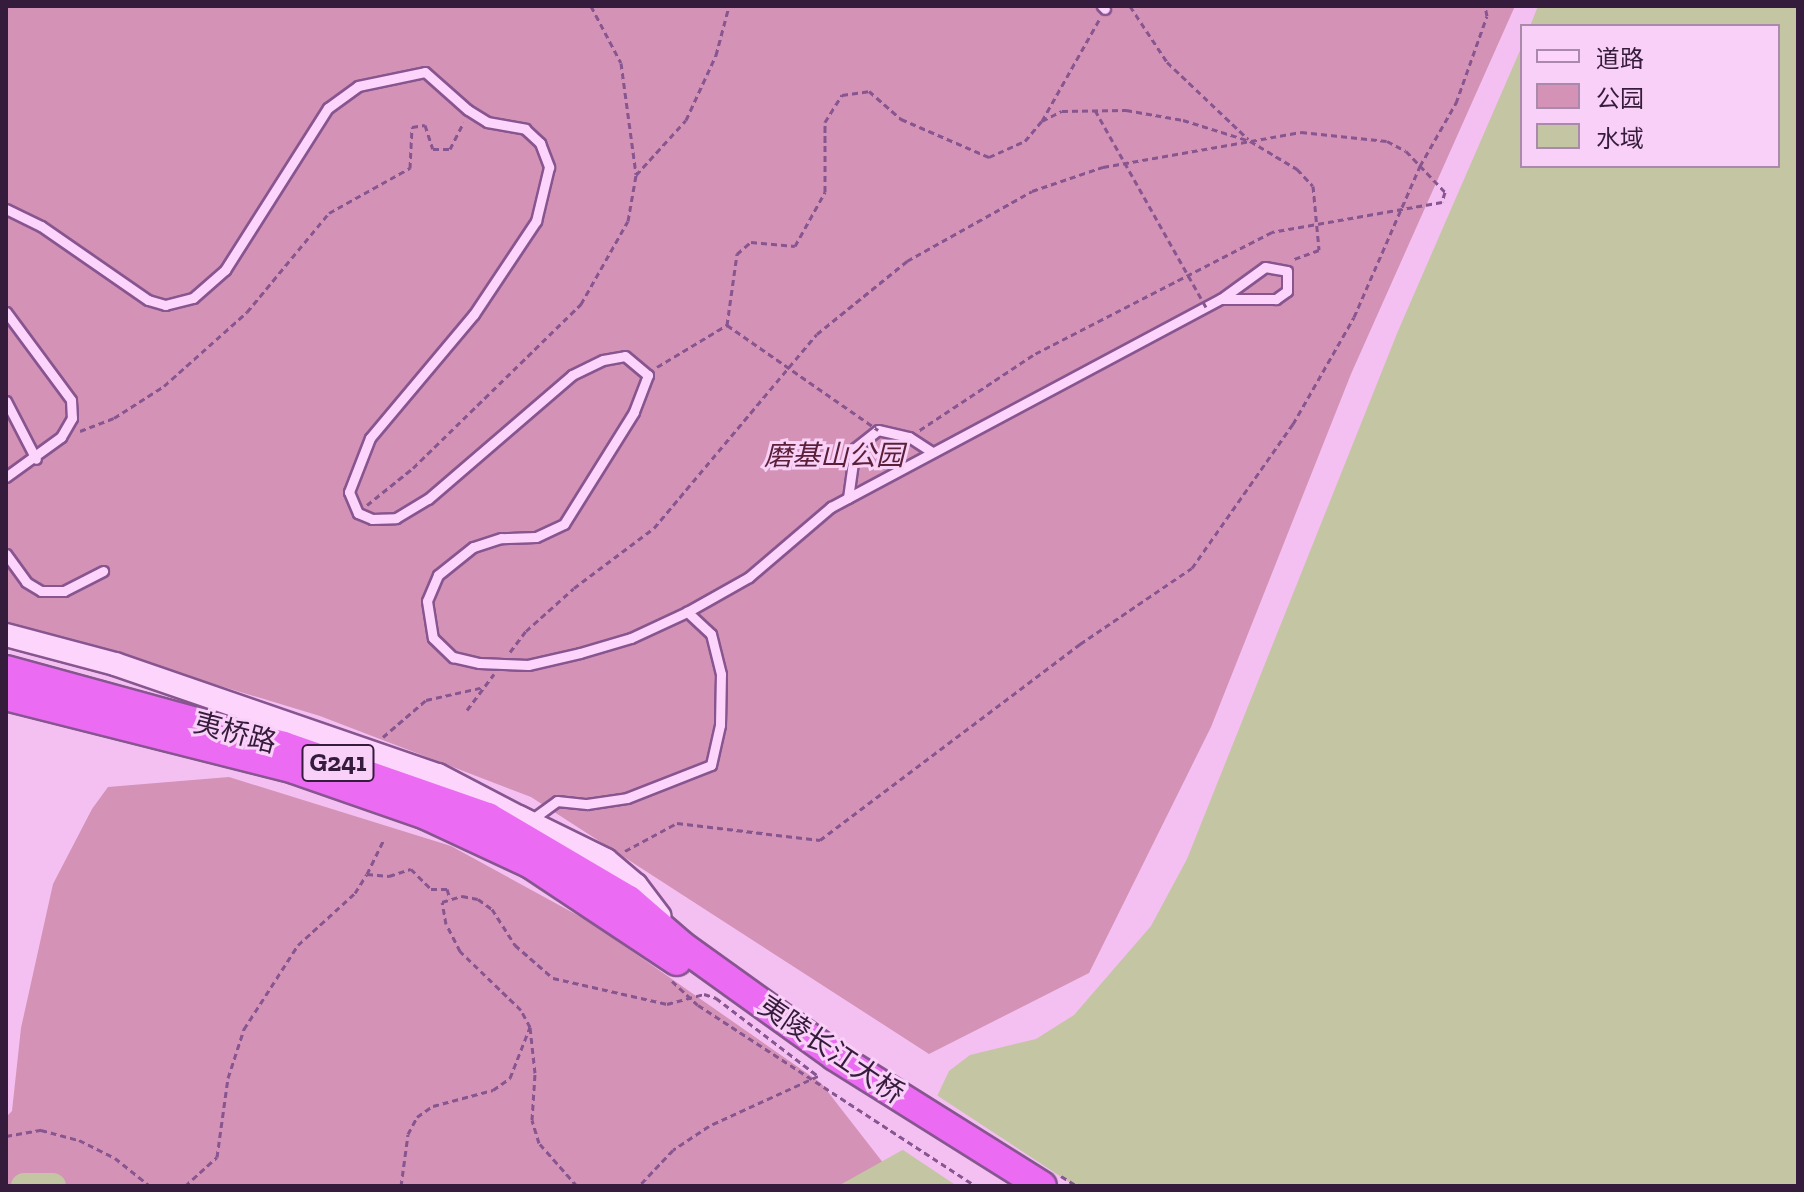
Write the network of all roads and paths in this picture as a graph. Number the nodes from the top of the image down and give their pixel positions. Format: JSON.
{"nodes":[{"id":1,"x":591,"y":6,"type":"edge"},
{"id":2,"x":729,"y":6,"type":"edge"},
{"id":3,"x":1130,"y":6,"type":"edge"},
{"id":4,"x":1485,"y":6,"type":"edge"},
{"id":5,"x":1104,"y":8,"type":"edge"},
{"id":6,"x":468,"y":110,"type":"junction"},
{"id":7,"x":1095,"y":110,"type":"junction"},
{"id":8,"x":1042,"y":121,"type":"junction"},
{"id":9,"x":1253,"y":143,"type":"junction"},
{"id":10,"x":1420,"y":166,"type":"junction"},
{"id":11,"x":636,"y":175,"type":"junction"},
{"id":12,"x":1407,"y":204,"type":"junction"},
{"id":13,"x":6,"y":209,"type":"edge"},
{"id":14,"x":1318,"y":222,"type":"junction"},
{"id":15,"x":1279,"y":265,"type":"junction"},
{"id":16,"x":1221,"y":299,"type":"junction"},
{"id":17,"x":1206,"y":307,"type":"junction"},
{"id":18,"x":6,"y":312,"type":"edge"},
{"id":19,"x":727,"y":325,"type":"junction"},
{"id":20,"x":648,"y":375,"type":"junction"},
{"id":21,"x":6,"y":401,"type":"edge"},
{"id":22,"x":878,"y":430,"type":"junction"},
{"id":23,"x":61,"y":437,"type":"junction"},
{"id":24,"x":909,"y":437,"type":"junction"},
{"id":25,"x":932,"y":452,"type":"junction"},
{"id":26,"x":36,"y":459,"type":"junction"},
{"id":27,"x":6,"y":477,"type":"edge"},
{"id":28,"x":848,"y":498,"type":"junction"},
{"id":29,"x":358,"y":513,"type":"junction"},
{"id":30,"x":6,"y":554,"type":"edge"},
{"id":31,"x":103,"y":571,"type":"dead end"},
{"id":32,"x":687,"y":612,"type":"junction"},
{"id":33,"x":6,"y":635,"type":"edge"},
{"id":34,"x":501,"y":664,"type":"junction"},
{"id":35,"x":6,"y":670,"type":"edge"},
{"id":36,"x":484,"y":687,"type":"junction"},
{"id":37,"x":6,"y":696,"type":"edge"},
{"id":38,"x":467,"y":710,"type":"dead end"},
{"id":39,"x":366,"y":751,"type":"junction"},
{"id":40,"x":523,"y":819,"type":"junction"},
{"id":41,"x":383,"y":841,"type":"dead end"},
{"id":42,"x":606,"y":860,"type":"junction"},
{"id":43,"x":367,"y":874,"type":"junction"},
{"id":44,"x":450,"y":899,"type":"junction"},
{"id":45,"x":620,"y":909,"type":"junction"},
{"id":46,"x":682,"y":946,"type":"junction"},
{"id":47,"x":698,"y":1005,"type":"dead end"},
{"id":48,"x":530,"y":1027,"type":"junction"},
{"id":49,"x":6,"y":1136,"type":"edge"},
{"id":50,"x":150,"y":1186,"type":"edge"},
{"id":51,"x":185,"y":1186,"type":"edge"},
{"id":52,"x":401,"y":1186,"type":"edge"},
{"id":53,"x":577,"y":1186,"type":"edge"},
{"id":54,"x":639,"y":1186,"type":"edge"},
{"id":55,"x":976,"y":1186,"type":"edge"},
{"id":56,"x":1018,"y":1186,"type":"edge"},
{"id":57,"x":1042,"y":1186,"type":"edge"}],
"edges":[{"from":1,"to":11,"type":"path"},
{"from":2,"to":11,"type":"path"},
{"from":3,"to":9,"type":"path"},
{"from":4,"to":10,"type":"path"},
{"from":5,"to":8,"type":"path"},
{"from":6,"to":13,"type":"lane"},
{"from":6,"to":23,"type":"path"},
{"from":6,"to":29,"type":"lane"},
{"from":7,"to":8,"type":"path"},
{"from":7,"to":9,"type":"path"},
{"from":7,"to":17,"type":"path","bridge":true},
{"from":8,"to":19,"type":"path"},
{"from":9,"to":10,"type":"path"},
{"from":9,"to":14,"type":"path"},
{"from":9,"to":34,"type":"path"},
{"from":10,"to":12,"type":"path"},
{"from":10,"to":12,"type":"path"},
{"from":11,"to":29,"type":"path"},
{"from":12,"to":14,"type":"path"},
{"from":12,"to":42,"type":"path"},
{"from":14,"to":15,"type":"path"},
{"from":14,"to":24,"type":"path"},
{"from":15,"to":16,"type":"lane"},
{"from":15,"to":16,"type":"lane"},
{"from":16,"to":17,"type":"lane"},
{"from":17,"to":25,"type":"lane"},
{"from":18,"to":23,"type":"lane"},
{"from":19,"to":20,"type":"path"},
{"from":19,"to":22,"type":"path","bridge":true},
{"from":20,"to":29,"type":"lane"},
{"from":20,"to":34,"type":"lane"},
{"from":21,"to":26,"type":"lane"},
{"from":22,"to":24,"type":"lane"},
{"from":22,"to":28,"type":"lane"},
{"from":23,"to":26,"type":"lane"},
{"from":24,"to":25,"type":"lane"},
{"from":25,"to":28,"type":"lane"},
{"from":26,"to":27,"type":"lane"},
{"from":28,"to":32,"type":"lane"},
{"from":30,"to":31,"type":"lane"},
{"from":32,"to":34,"type":"lane"},
{"from":32,"to":40,"type":"lane"},
{"from":33,"to":39,"type":"street"},
{"from":34,"to":36,"type":"path"},
{"from":35,"to":45,"type":"highway","name":"夷桥路","number":"G241"},
{"from":36,"to":38,"type":"path"},
{"from":36,"to":39,"type":"path"},
{"from":37,"to":45,"type":"highway","name":"夷桥路","number":"G241"},
{"from":39,"to":40,"type":"street"},
{"from":40,"to":42,"type":"street"},
{"from":41,"to":43,"type":"path"},
{"from":42,"to":46,"type":"street"},
{"from":43,"to":44,"type":"path"},
{"from":43,"to":51,"type":"path"},
{"from":44,"to":48,"type":"path"},
{"from":44,"to":54,"type":"path"},
{"from":45,"to":46,"type":"highway","name":"夷陵长江大桥","number":"G241"},
{"from":45,"to":56,"type":"highway","name":"夷陵长江大桥","number":"G241"},
{"from":46,"to":57,"type":"highway","name":"夷陵长江大桥","number":"G241"},
{"from":47,"to":55,"type":"path","bridge":true},
{"from":48,"to":52,"type":"path"},
{"from":48,"to":53,"type":"path"},
{"from":49,"to":50,"type":"path"}]}
